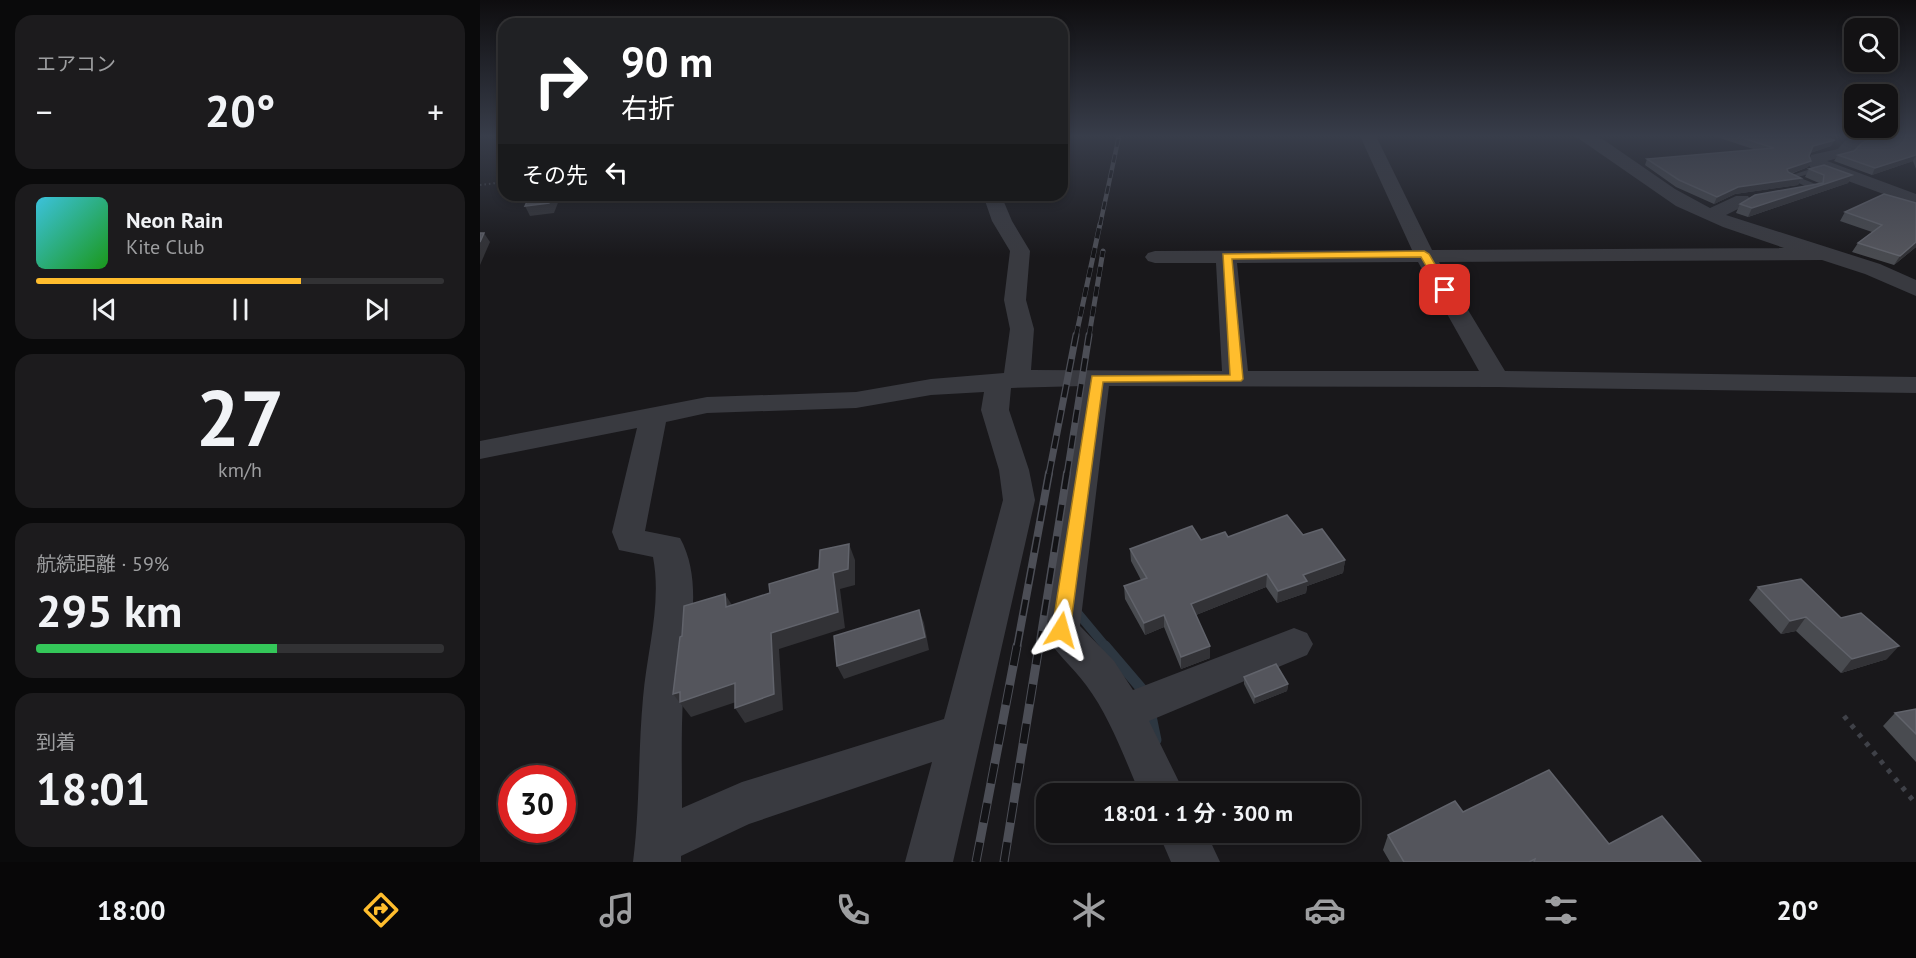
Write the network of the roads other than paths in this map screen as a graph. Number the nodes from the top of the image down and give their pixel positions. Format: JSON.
{"nodes":[{"id":1,"x":1387,"y":176,"type":"edge"},
{"id":2,"x":1645,"y":176,"type":"edge"},
{"id":3,"x":1792,"y":176,"type":"edge"},
{"id":4,"x":1852,"y":176,"type":"edge"},
{"id":5,"x":1794,"y":190,"type":"edge"},
{"id":6,"x":1747,"y":199,"type":"edge"},
{"id":7,"x":1916,"y":200,"type":"edge"},
{"id":8,"x":994,"y":201,"type":"edge"},
{"id":9,"x":1711,"y":215,"type":"junction"},
{"id":10,"x":1424,"y":254,"type":"junction"},
{"id":11,"x":1826,"y":254,"type":"junction"},
{"id":12,"x":1226,"y":256,"type":"junction"},
{"id":13,"x":1155,"y":257,"type":"dead end"},
{"id":14,"x":1916,"y":289,"type":"edge"},
{"id":15,"x":1097,"y":378,"type":"junction"},
{"id":16,"x":1236,"y":379,"type":"junction"},
{"id":17,"x":1497,"y":379,"type":"junction"},
{"id":18,"x":1008,"y":380,"type":"junction"},
{"id":19,"x":1916,"y":385,"type":"edge"},
{"id":20,"x":654,"y":414,"type":"junction"},
{"id":21,"x":480,"y":450,"type":"edge"},
{"id":22,"x":1294,"y":644,"type":"dead end"},
{"id":23,"x":1124,"y":712,"type":"junction"},
{"id":24,"x":961,"y":733,"type":"junction"},
{"id":25,"x":1158,"y":783,"type":"edge"},
{"id":26,"x":1186,"y":843,"type":"edge"},
{"id":27,"x":658,"y":852,"type":"edge"},
{"id":28,"x":929,"y":862,"type":"edge"},
{"id":29,"x":1196,"y":862,"type":"edge"}],
"edges":[{"from":1,"to":10,"type":"street"},
{"from":2,"to":9,"type":"street"},
{"from":3,"to":5,"type":"lane"},
{"from":4,"to":7,"type":"street"},
{"from":6,"to":9,"type":"street"},
{"from":8,"to":18,"type":"street"},
{"from":9,"to":11,"type":"street"},
{"from":10,"to":11,"type":"street"},
{"from":10,"to":12,"type":"street"},
{"from":10,"to":17,"type":"street"},
{"from":11,"to":14,"type":"street"},
{"from":12,"to":13,"type":"street"},
{"from":12,"to":16,"type":"street"},
{"from":15,"to":16,"type":"street"},
{"from":15,"to":18,"type":"street"},
{"from":15,"to":23,"type":"street"},
{"from":16,"to":17,"type":"street"},
{"from":17,"to":19,"type":"street"},
{"from":18,"to":20,"type":"street"},
{"from":18,"to":24,"type":"street"},
{"from":20,"to":21,"type":"street"},
{"from":20,"to":27,"type":"street"},
{"from":22,"to":23,"type":"street"},
{"from":23,"to":25,"type":"street"},
{"from":24,"to":27,"type":"street"},
{"from":24,"to":28,"type":"street"},
{"from":26,"to":29,"type":"street"}]}
